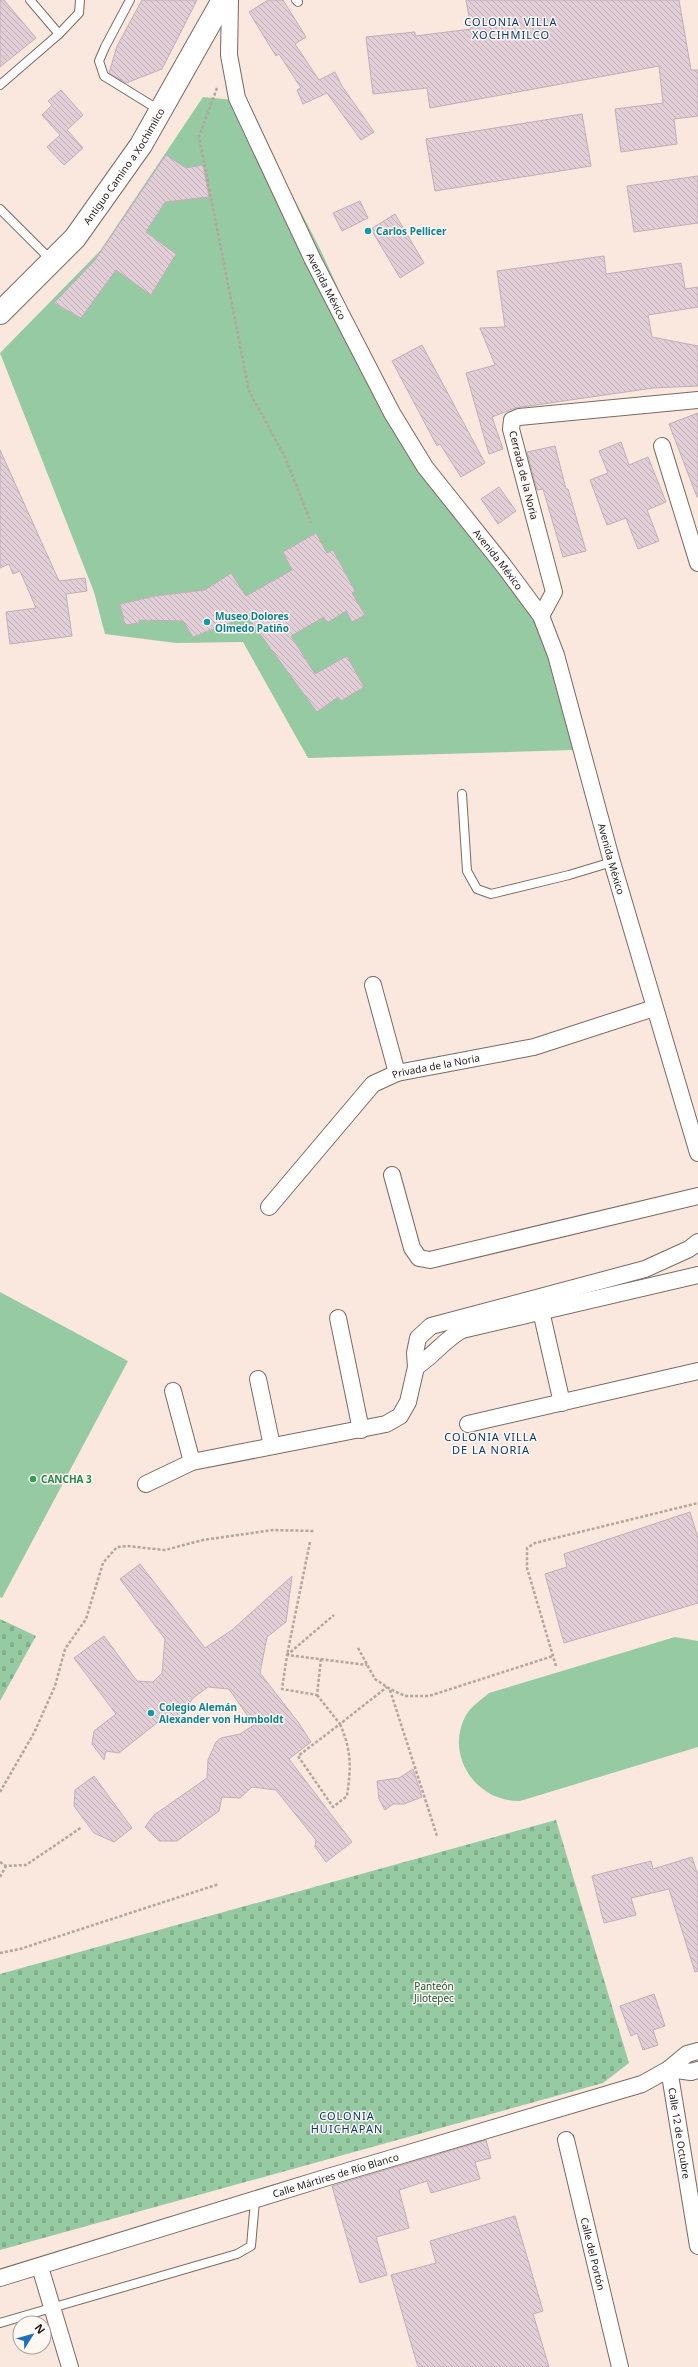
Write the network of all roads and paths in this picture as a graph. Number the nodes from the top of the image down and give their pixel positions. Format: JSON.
{"nodes":[{"id":1,"x":30,"y":0,"type":"edge"},
{"id":2,"x":80,"y":0,"type":"edge"},
{"id":3,"x":130,"y":0,"type":"edge"},
{"id":4,"x":223,"y":0,"type":"edge"},
{"id":5,"x":230,"y":0,"type":"edge"},
{"id":6,"x":59,"y":34,"type":"junction"},
{"id":7,"x":219,"y":83,"type":"dead end"},
{"id":8,"x":0,"y":85,"type":"edge"},
{"id":9,"x":161,"y":111,"type":"junction"},
{"id":10,"x":0,"y":209,"type":"edge"},
{"id":11,"x":52,"y":260,"type":"junction"},
{"id":12,"x":0,"y":313,"type":"edge"},
{"id":13,"x":698,"y":400,"type":"edge"},
{"id":14,"x":662,"y":446,"type":"dead end"},
{"id":15,"x":311,"y":523,"type":"dead end"},
{"id":16,"x":698,"y":563,"type":"edge"},
{"id":17,"x":541,"y":616,"type":"junction"},
{"id":18,"x":462,"y":794,"type":"dead end"},
{"id":19,"x":612,"y":862,"type":"junction"},
{"id":20,"x":373,"y":985,"type":"dead end"},
{"id":21,"x":654,"y":1008,"type":"junction"},
{"id":22,"x":397,"y":1073,"type":"junction"},
{"id":23,"x":698,"y":1153,"type":"edge"},
{"id":24,"x":392,"y":1175,"type":"dead end"},
{"id":25,"x":698,"y":1196,"type":"edge"},
{"id":26,"x":269,"y":1207,"type":"dead end"},
{"id":27,"x":698,"y":1242,"type":"edge"},
{"id":28,"x":645,"y":1269,"type":"junction"},
{"id":29,"x":698,"y":1275,"type":"edge"},
{"id":30,"x":648,"y":1286,"type":"junction"},
{"id":31,"x":583,"y":1293,"type":"junction"},
{"id":32,"x":541,"y":1311,"type":"junction"},
{"id":33,"x":503,"y":1314,"type":"junction"},
{"id":34,"x":338,"y":1318,"type":"dead end"},
{"id":35,"x":416,"y":1367,"type":"junction"},
{"id":36,"x":698,"y":1370,"type":"edge"},
{"id":37,"x":258,"y":1379,"type":"dead end"},
{"id":38,"x":172,"y":1391,"type":"dead end"},
{"id":39,"x":562,"y":1403,"type":"junction"},
{"id":40,"x":468,"y":1424,"type":"dead end"},
{"id":41,"x":361,"y":1430,"type":"junction"},
{"id":42,"x":272,"y":1446,"type":"junction"},
{"id":43,"x":192,"y":1462,"type":"junction"},
{"id":44,"x":146,"y":1484,"type":"dead end"},
{"id":45,"x":698,"y":1503,"type":"edge"},
{"id":46,"x":314,"y":1531,"type":"dead end"},
{"id":47,"x":310,"y":1542,"type":"dead end"},
{"id":48,"x":334,"y":1615,"type":"dead end"},
{"id":49,"x":358,"y":1648,"type":"dead end"},
{"id":50,"x":287,"y":1655,"type":"junction"},
{"id":51,"x":553,"y":1656,"type":"junction"},
{"id":52,"x":321,"y":1659,"type":"junction"},
{"id":53,"x":367,"y":1665,"type":"junction"},
{"id":54,"x":556,"y":1666,"type":"dead end"},
{"id":55,"x":387,"y":1687,"type":"junction"},
{"id":56,"x":390,"y":1689,"type":"junction"},
{"id":57,"x":317,"y":1695,"type":"junction"},
{"id":58,"x":340,"y":1724,"type":"junction"},
{"id":59,"x":0,"y":1792,"type":"edge"},
{"id":60,"x":82,"y":1826,"type":"dead end"},
{"id":61,"x":437,"y":1836,"type":"dead end"},
{"id":62,"x":0,"y":1862,"type":"edge"},
{"id":63,"x":6,"y":1866,"type":"junction"},
{"id":64,"x":0,"y":1877,"type":"edge"},
{"id":65,"x":219,"y":1884,"type":"dead end"},
{"id":66,"x":0,"y":1953,"type":"edge"},
{"id":67,"x":698,"y":2051,"type":"edge"},
{"id":68,"x":669,"y":2069,"type":"junction"},
{"id":69,"x":698,"y":2070,"type":"edge"},
{"id":70,"x":566,"y":2140,"type":"dead end"},
{"id":71,"x":255,"y":2200,"type":"junction"},
{"id":72,"x":698,"y":2246,"type":"edge"},
{"id":73,"x":40,"y":2267,"type":"junction"},
{"id":74,"x":0,"y":2278,"type":"edge"},
{"id":75,"x":52,"y":2309,"type":"junction"},
{"id":76,"x":0,"y":2323,"type":"edge"},
{"id":77,"x":70,"y":2367,"type":"edge"},
{"id":78,"x":620,"y":2367,"type":"edge"}],
"edges":[{"from":1,"to":6,"type":"lane"},
{"from":2,"to":6,"type":"lane"},
{"from":3,"to":9,"type":"lane"},
{"from":4,"to":9,"type":"main road","name":"Antiguo Camino a Xochimilco"},
{"from":5,"to":17,"type":"street","name":"Avenida México"},
{"from":6,"to":8,"type":"lane"},
{"from":7,"to":15,"type":"path"},
{"from":9,"to":11,"type":"main road","name":"Antiguo Camino a Xochimilco"},
{"from":10,"to":11,"type":"lane"},
{"from":11,"to":12,"type":"main road","name":"Antiguo Camino a Xochimilco"},
{"from":13,"to":17,"type":"street","name":"Cerrada de la Noria"},
{"from":14,"to":16,"type":"street"},
{"from":17,"to":19,"type":"street","name":"Avenida México"},
{"from":18,"to":19,"type":"lane"},
{"from":19,"to":21,"type":"street","name":"Avenida México"},
{"from":20,"to":22,"type":"street"},
{"from":21,"to":22,"type":"street","name":"Privada de la Noria"},
{"from":21,"to":23,"type":"street","name":"Avenida México"},
{"from":22,"to":26,"type":"street","name":"Privada de la Noria"},
{"from":24,"to":25,"type":"street"},
{"from":27,"to":28,"type":"street"},
{"from":28,"to":30,"type":"street"},
{"from":28,"to":31,"type":"street"},
{"from":29,"to":30,"type":"street"},
{"from":30,"to":31,"type":"street"},
{"from":31,"to":32,"type":"street"},
{"from":31,"to":33,"type":"street"},
{"from":32,"to":33,"type":"street"},
{"from":32,"to":39,"type":"street"},
{"from":33,"to":35,"type":"street"},
{"from":33,"to":35,"type":"street"},
{"from":34,"to":41,"type":"street"},
{"from":35,"to":41,"type":"street"},
{"from":36,"to":39,"type":"street"},
{"from":37,"to":42,"type":"street"},
{"from":38,"to":43,"type":"street"},
{"from":39,"to":40,"type":"street"},
{"from":41,"to":42,"type":"street"},
{"from":42,"to":43,"type":"street"},
{"from":43,"to":44,"type":"street"},
{"from":45,"to":51,"type":"path"},
{"from":46,"to":59,"type":"path"},
{"from":47,"to":50,"type":"path"},
{"from":48,"to":50,"type":"path"},
{"from":49,"to":53,"type":"path"},
{"from":50,"to":52,"type":"path"},
{"from":50,"to":57,"type":"path"},
{"from":51,"to":54,"type":"path"},
{"from":51,"to":56,"type":"path"},
{"from":52,"to":53,"type":"path"},
{"from":52,"to":57,"type":"path"},
{"from":53,"to":55,"type":"path"},
{"from":55,"to":56,"type":"path"},
{"from":55,"to":58,"type":"path"},
{"from":56,"to":61,"type":"path"},
{"from":57,"to":58,"type":"path"},
{"from":58,"to":58,"type":"path"},
{"from":60,"to":63,"type":"path"},
{"from":62,"to":63,"type":"path"},
{"from":63,"to":64,"type":"path"},
{"from":65,"to":66,"type":"path"},
{"from":67,"to":68,"type":"street","name":"Calle Mártires de Río Blanco"},
{"from":68,"to":69,"type":"street"},
{"from":68,"to":71,"type":"street","name":"Calle Mártires de Río Blanco"},
{"from":68,"to":72,"type":"street","name":"Calle 12 de Octubre"},
{"from":70,"to":78,"type":"street","name":"Calle del Portón"},
{"from":71,"to":73,"type":"street","name":"Calle Mártires de Río Blanco"},
{"from":71,"to":75,"type":"lane"},
{"from":73,"to":74,"type":"street","name":"Calle Mártires de Río Blanco"},
{"from":73,"to":75,"type":"street"},
{"from":75,"to":76,"type":"lane"},
{"from":75,"to":77,"type":"street"}]}
